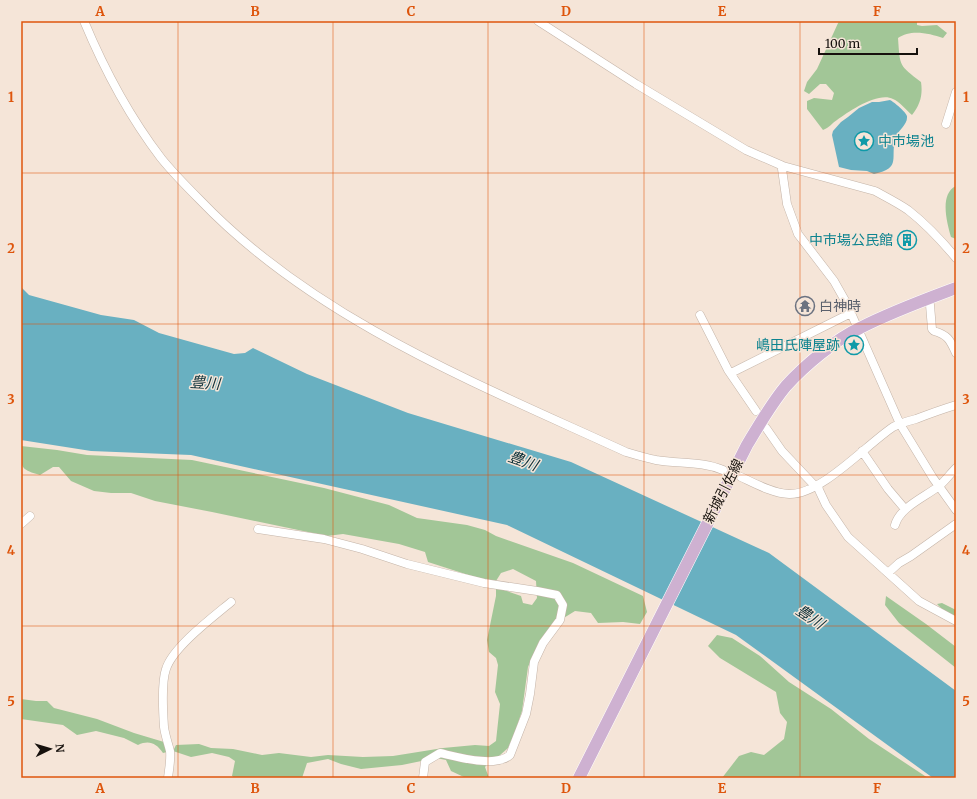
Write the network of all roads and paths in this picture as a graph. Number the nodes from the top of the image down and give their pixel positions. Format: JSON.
{"nodes":[{"id":1,"x":84,"y":21,"type":"edge"},
{"id":2,"x":538,"y":21,"type":"edge"},
{"id":3,"x":956,"y":92,"type":"edge"},
{"id":4,"x":946,"y":124,"type":"dead end"},
{"id":5,"x":783,"y":166,"type":"junction"},
{"id":6,"x":956,"y":258,"type":"edge"},
{"id":7,"x":956,"y":288,"type":"edge"},
{"id":8,"x":928,"y":299,"type":"junction"},
{"id":9,"x":851,"y":313,"type":"junction"},
{"id":10,"x":700,"y":315,"type":"dead end"},
{"id":11,"x":859,"y":328,"type":"junction"},
{"id":12,"x":956,"y":353,"type":"edge"},
{"id":13,"x":731,"y":373,"type":"junction"},
{"id":14,"x":956,"y":405,"type":"edge"},
{"id":15,"x":756,"y":411,"type":"dead end"},
{"id":16,"x":900,"y":424,"type":"junction"},
{"id":17,"x":766,"y":428,"type":"dead end"},
{"id":18,"x":862,"y":451,"type":"junction"},
{"id":19,"x":956,"y":468,"type":"edge"},
{"id":20,"x":723,"y":470,"type":"dead end"},
{"id":21,"x":741,"y":477,"type":"dead end"},
{"id":22,"x":816,"y":486,"type":"junction"},
{"id":23,"x":939,"y":486,"type":"junction"},
{"id":24,"x":905,"y":509,"type":"junction"},
{"id":25,"x":956,"y":510,"type":"edge"},
{"id":26,"x":30,"y":516,"type":"dead end"},
{"id":27,"x":21,"y":524,"type":"edge"},
{"id":28,"x":956,"y":524,"type":"edge"},
{"id":29,"x":895,"y":525,"type":"dead end"},
{"id":30,"x":258,"y":529,"type":"dead end"},
{"id":31,"x":888,"y":573,"type":"junction"},
{"id":32,"x":231,"y":602,"type":"dead end"},
{"id":33,"x":956,"y":621,"type":"edge"},
{"id":34,"x":168,"y":778,"type":"edge"},
{"id":35,"x":423,"y":778,"type":"edge"},
{"id":36,"x":579,"y":778,"type":"edge"}],
"edges":[{"from":1,"to":20,"type":"street"},
{"from":2,"to":5,"type":"street"},
{"from":3,"to":4,"type":"street"},
{"from":5,"to":6,"type":"street"},
{"from":5,"to":9,"type":"street"},
{"from":7,"to":8,"type":"main road","name":"新城引佐線"},
{"from":8,"to":11,"type":"main road","name":"新城引佐線"},
{"from":8,"to":12,"type":"street"},
{"from":9,"to":11,"type":"street"},
{"from":9,"to":13,"type":"street"},
{"from":10,"to":13,"type":"street"},
{"from":11,"to":16,"type":"street"},
{"from":11,"to":36,"type":"main road","name":"新城引佐線"},
{"from":13,"to":15,"type":"street"},
{"from":14,"to":16,"type":"street"},
{"from":16,"to":18,"type":"street"},
{"from":16,"to":23,"type":"street"},
{"from":17,"to":22,"type":"street"},
{"from":18,"to":22,"type":"street"},
{"from":18,"to":24,"type":"street"},
{"from":19,"to":23,"type":"street"},
{"from":21,"to":22,"type":"street"},
{"from":22,"to":31,"type":"street"},
{"from":23,"to":24,"type":"street"},
{"from":23,"to":25,"type":"street"},
{"from":24,"to":29,"type":"street"},
{"from":26,"to":27,"type":"street"},
{"from":28,"to":31,"type":"street"},
{"from":30,"to":35,"type":"street"},
{"from":31,"to":33,"type":"street"},
{"from":32,"to":34,"type":"street"}]}
